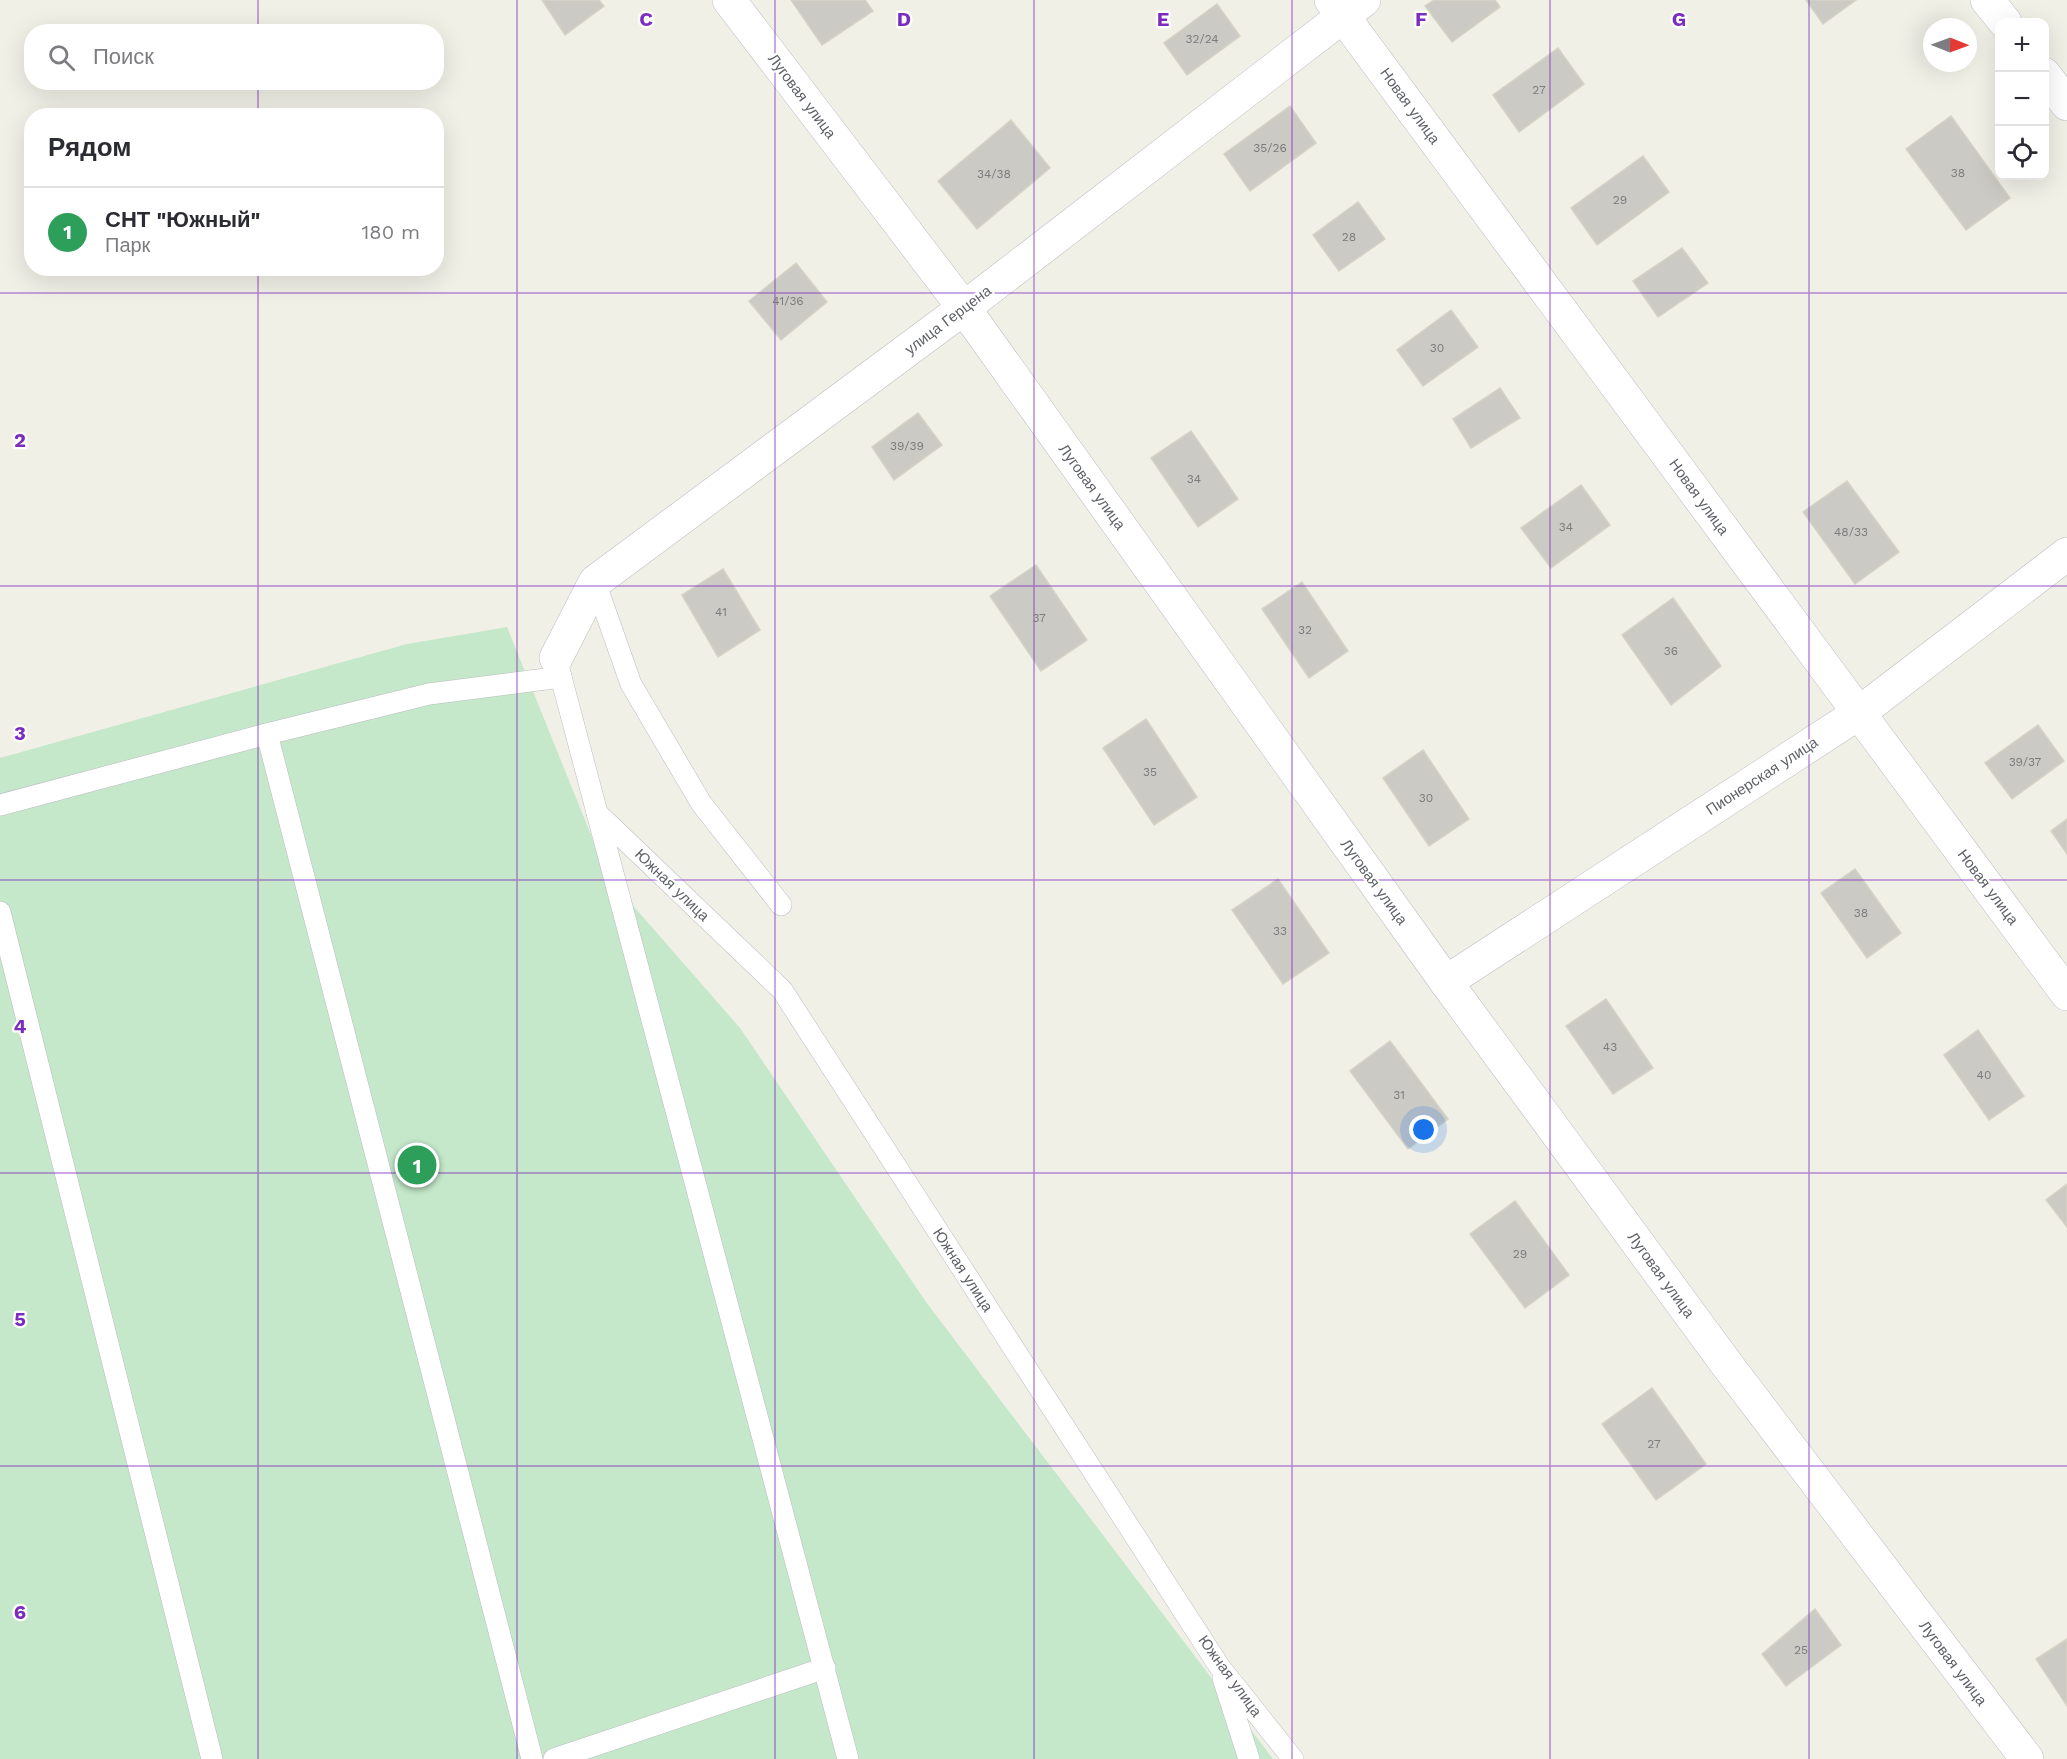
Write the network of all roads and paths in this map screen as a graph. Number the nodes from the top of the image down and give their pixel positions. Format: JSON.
{"nodes":[{"id":1,"x":729,"y":0,"type":"edge"},
{"id":2,"x":1988,"y":0,"type":"edge"},
{"id":3,"x":1346,"y":6,"type":"edge"},
{"id":4,"x":2002,"y":18,"type":"edge"},
{"id":5,"x":2049,"y":81,"type":"edge"},
{"id":6,"x":2067,"y":104,"type":"edge"},
{"id":7,"x":964,"y":308,"type":"junction"},
{"id":8,"x":2067,"y":554,"type":"edge"},
{"id":9,"x":595,"y":582,"type":"junction"},
{"id":10,"x":558,"y":667,"type":"junction"},
{"id":11,"x":1859,"y":713,"type":"junction"},
{"id":12,"x":267,"y":734,"type":"junction"},
{"id":13,"x":0,"y":805,"type":"edge"},
{"id":14,"x":597,"y":813,"type":"junction"},
{"id":15,"x":781,"y":905,"type":"dead end"},
{"id":16,"x":0,"y":912,"type":"edge"},
{"id":17,"x":1446,"y":982,"type":"junction"},
{"id":18,"x":2067,"y":994,"type":"edge"},
{"id":19,"x":1220,"y":1666,"type":"junction"},
{"id":20,"x":825,"y":1668,"type":"junction"},
{"id":21,"x":212,"y":1759,"type":"edge"},
{"id":22,"x":532,"y":1759,"type":"edge"},
{"id":23,"x":554,"y":1759,"type":"edge"},
{"id":24,"x":848,"y":1759,"type":"edge"},
{"id":25,"x":1249,"y":1759,"type":"edge"},
{"id":26,"x":1293,"y":1759,"type":"edge"},
{"id":27,"x":2027,"y":1759,"type":"edge"}],
"edges":[{"from":1,"to":7,"type":"street","name":"Луговая улица"},
{"from":2,"to":4,"type":"street"},
{"from":3,"to":7,"type":"street","name":"улица Герцена"},
{"from":3,"to":11,"type":"street","name":"Новая улица"},
{"from":5,"to":6,"type":"street"},
{"from":7,"to":9,"type":"street","name":"улица Герцена"},
{"from":7,"to":17,"type":"street","name":"Луговая улица"},
{"from":8,"to":11,"type":"street","name":"Пионерская улица"},
{"from":9,"to":10,"type":"street","name":"улица Герцена"},
{"from":9,"to":15,"type":"lane"},
{"from":10,"to":12,"type":"lane"},
{"from":10,"to":14,"type":"lane"},
{"from":11,"to":17,"type":"street","name":"Пионерская улица"},
{"from":11,"to":18,"type":"street","name":"Новая улица"},
{"from":12,"to":13,"type":"lane"},
{"from":12,"to":22,"type":"lane"},
{"from":14,"to":19,"type":"lane","name":"Южная улица"},
{"from":14,"to":20,"type":"lane"},
{"from":16,"to":21,"type":"lane"},
{"from":17,"to":27,"type":"street","name":"Луговая улица"},
{"from":19,"to":25,"type":"lane"},
{"from":19,"to":26,"type":"lane","name":"Южная улица"},
{"from":20,"to":23,"type":"lane"},
{"from":20,"to":24,"type":"lane"}]}
